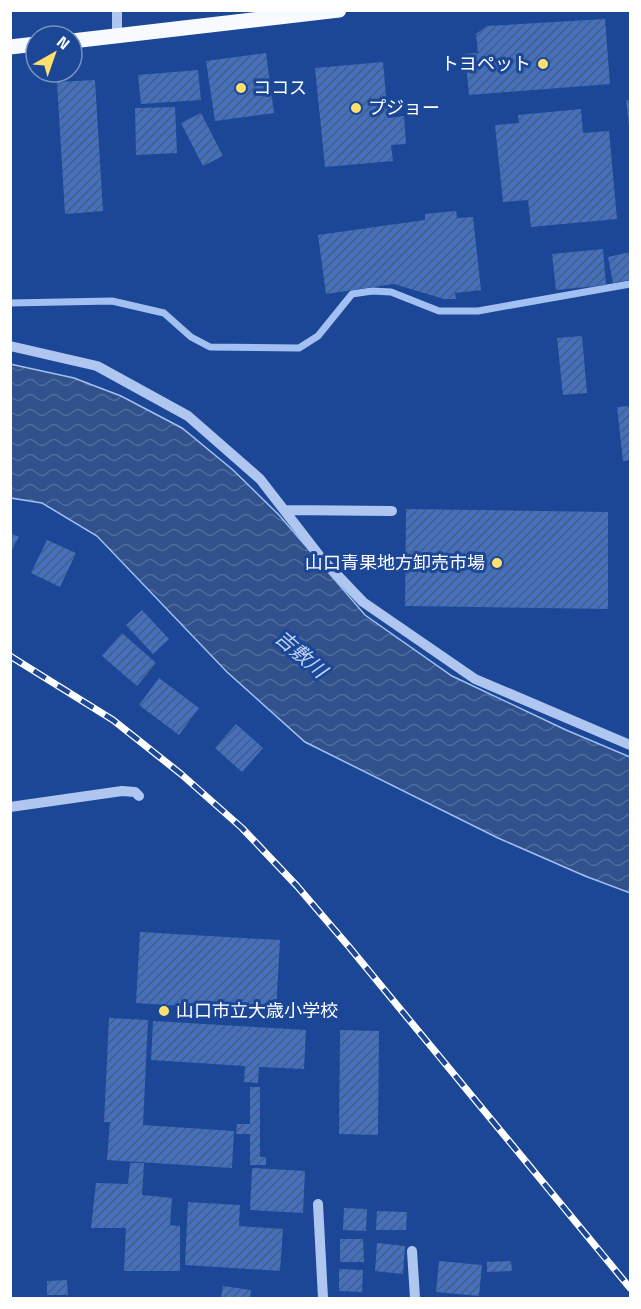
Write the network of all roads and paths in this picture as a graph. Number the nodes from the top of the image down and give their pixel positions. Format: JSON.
{"nodes":[{"id":1,"x":117,"y":10,"type":"edge"},
{"id":2,"x":339,"y":10,"type":"edge"},
{"id":3,"x":117,"y":36,"type":"junction"},
{"id":4,"x":84,"y":40,"type":"edge"},
{"id":5,"x":10,"y":345,"type":"edge"},
{"id":6,"x":284,"y":510,"type":"junction"},
{"id":7,"x":392,"y":511,"type":"dead end"},
{"id":8,"x":630,"y":745,"type":"edge"},
{"id":9,"x":139,"y":796,"type":"dead end"},
{"id":10,"x":10,"y":807,"type":"edge"},
{"id":11,"x":318,"y":1204,"type":"dead end"},
{"id":12,"x":412,"y":1251,"type":"dead end"},
{"id":13,"x":323,"y":1299,"type":"edge"},
{"id":14,"x":415,"y":1299,"type":"edge"}],
"edges":[{"from":1,"to":3,"type":"street"},
{"from":2,"to":3,"type":"main road"},
{"from":3,"to":4,"type":"main road"},
{"from":5,"to":6,"type":"street"},
{"from":6,"to":7,"type":"street"},
{"from":6,"to":8,"type":"street"},
{"from":9,"to":10,"type":"street"},
{"from":11,"to":13,"type":"street"},
{"from":12,"to":14,"type":"street"}]}
